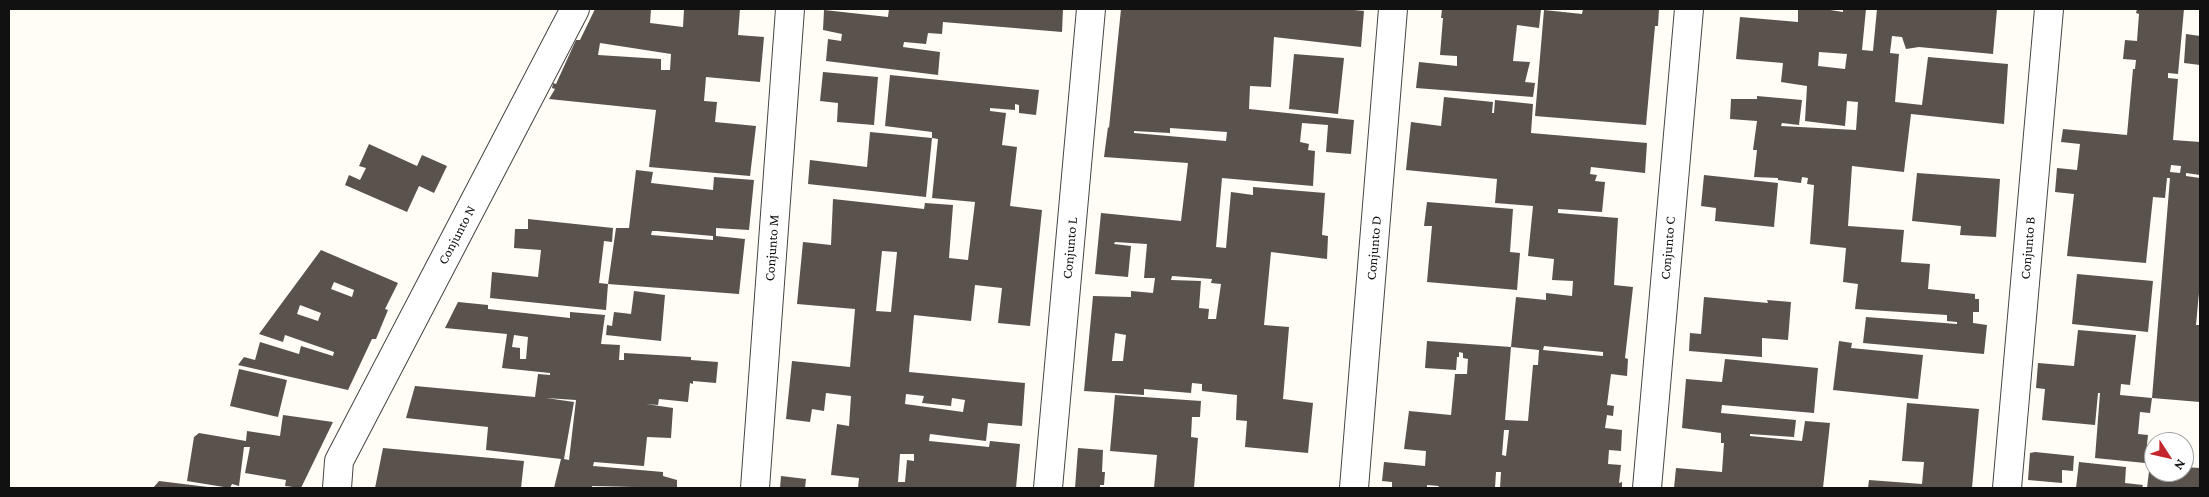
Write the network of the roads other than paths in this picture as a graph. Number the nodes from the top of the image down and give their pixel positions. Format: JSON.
{"nodes":[{"id":1,"x":575,"y":9,"type":"edge"},
{"id":2,"x":790,"y":9,"type":"edge"},
{"id":3,"x":1092,"y":9,"type":"edge"},
{"id":4,"x":1394,"y":9,"type":"edge"},
{"id":5,"x":1689,"y":9,"type":"edge"},
{"id":6,"x":2049,"y":9,"type":"edge"},
{"id":7,"x":337,"y":488,"type":"edge"},
{"id":8,"x":755,"y":488,"type":"edge"},
{"id":9,"x":1048,"y":488,"type":"edge"},
{"id":10,"x":1354,"y":488,"type":"edge"},
{"id":11,"x":1647,"y":488,"type":"edge"},
{"id":12,"x":2007,"y":488,"type":"edge"}],
"edges":[{"from":1,"to":7,"type":"street","name":"Conjunto N"},
{"from":2,"to":8,"type":"street","name":"Conjunto M"},
{"from":3,"to":9,"type":"street","name":"Conjunto L"},
{"from":4,"to":10,"type":"street","name":"Conjunto D"},
{"from":5,"to":11,"type":"street","name":"Conjunto C"},
{"from":6,"to":12,"type":"street","name":"Conjunto B"}]}
